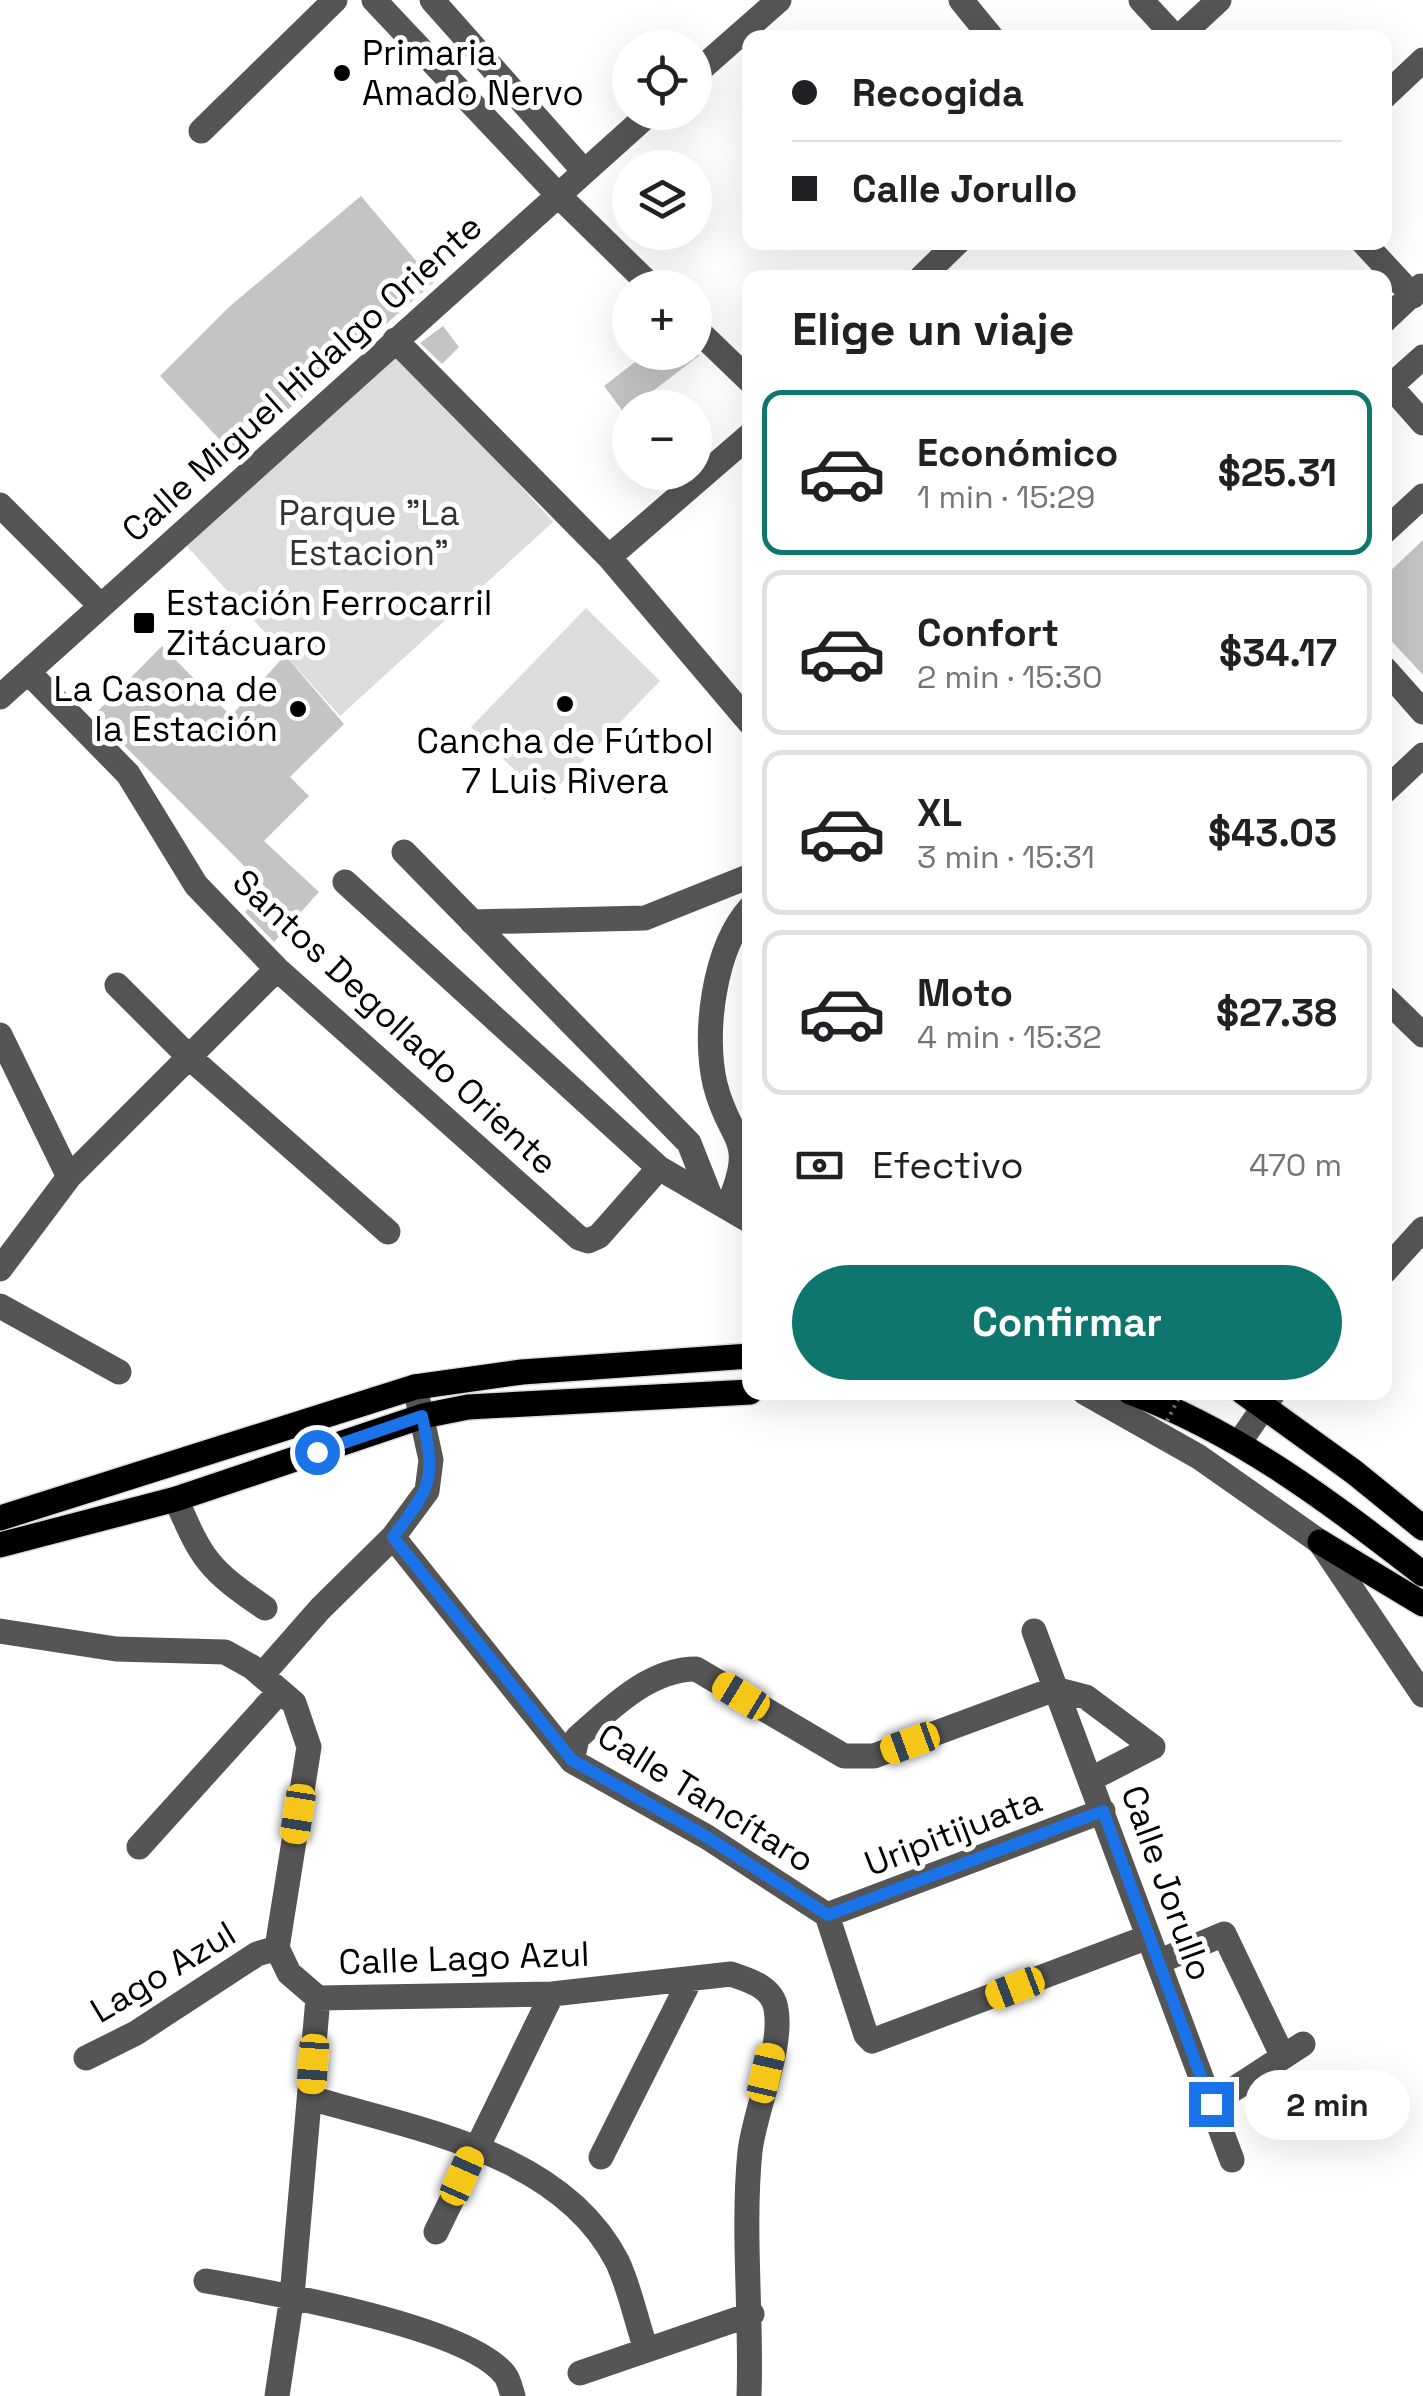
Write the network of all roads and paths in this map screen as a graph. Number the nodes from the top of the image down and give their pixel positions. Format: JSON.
{"nodes":[{"id":1,"x":336,"y":0,"type":"edge"},
{"id":2,"x":374,"y":0,"type":"edge"},
{"id":3,"x":432,"y":0,"type":"edge"},
{"id":4,"x":778,"y":0,"type":"edge"},
{"id":5,"x":961,"y":0,"type":"edge"},
{"id":6,"x":1141,"y":0,"type":"edge"},
{"id":7,"x":1219,"y":0,"type":"edge"},
{"id":8,"x":459,"y":28,"type":"junction"},
{"id":9,"x":744,"y":30,"type":"edge"},
{"id":10,"x":985,"y":30,"type":"edge"},
{"id":11,"x":1169,"y":30,"type":"edge"},
{"id":12,"x":1186,"y":30,"type":"edge"},
{"id":13,"x":742,"y":32,"type":"edge"},
{"id":14,"x":430,"y":58,"type":"junction"},
{"id":15,"x":712,"y":59,"type":"edge"},
{"id":16,"x":1417,"y":76,"type":"edge"},
{"id":17,"x":1392,"y":92,"type":"edge"},
{"id":18,"x":631,"y":130,"type":"edge"},
{"id":19,"x":201,"y":131,"type":"dead end"},
{"id":20,"x":584,"y":172,"type":"junction"},
{"id":21,"x":559,"y":196,"type":"junction"},
{"id":22,"x":950,"y":250,"type":"edge"},
{"id":23,"x":1373,"y":250,"type":"edge"},
{"id":24,"x":635,"y":270,"type":"edge"},
{"id":25,"x":928,"y":270,"type":"edge"},
{"id":26,"x":1418,"y":290,"type":"edge"},
{"id":27,"x":1392,"y":314,"type":"edge"},
{"id":28,"x":395,"y":340,"type":"junction"},
{"id":29,"x":712,"y":345,"type":"edge"},
{"id":30,"x":1423,"y":357,"type":"edge"},
{"id":31,"x":742,"y":374,"type":"edge"},
{"id":32,"x":1392,"y":382,"type":"edge"},
{"id":33,"x":1392,"y":391,"type":"edge"},
{"id":34,"x":1423,"y":423,"type":"edge"},
{"id":35,"x":742,"y":443,"type":"edge"},
{"id":36,"x":1423,"y":496,"type":"edge"},
{"id":37,"x":0,"y":505,"type":"edge"},
{"id":38,"x":1392,"y":525,"type":"edge"},
{"id":39,"x":609,"y":556,"type":"junction"},
{"id":40,"x":100,"y":604,"type":"junction"},
{"id":41,"x":28,"y":672,"type":"junction"},
{"id":42,"x":1392,"y":677,"type":"edge"},
{"id":43,"x":0,"y":698,"type":"edge"},
{"id":44,"x":1423,"y":712,"type":"edge"},
{"id":45,"x":742,"y":714,"type":"edge"},
{"id":46,"x":1423,"y":755,"type":"edge"},
{"id":47,"x":1392,"y":784,"type":"edge"},
{"id":48,"x":404,"y":852,"type":"dead end"},
{"id":49,"x":742,"y":879,"type":"edge"},
{"id":50,"x":345,"y":882,"type":"dead end"},
{"id":51,"x":742,"y":917,"type":"edge"},
{"id":52,"x":472,"y":922,"type":"junction"},
{"id":53,"x":277,"y":970,"type":"junction"},
{"id":54,"x":117,"y":984,"type":"dead end"},
{"id":55,"x":1392,"y":1005,"type":"edge"},
{"id":56,"x":0,"y":1035,"type":"edge"},
{"id":57,"x":1423,"y":1035,"type":"edge"},
{"id":58,"x":189,"y":1057,"type":"junction"},
{"id":59,"x":742,"y":1146,"type":"edge"},
{"id":60,"x":742,"y":1161,"type":"edge"},
{"id":61,"x":659,"y":1168,"type":"junction"},
{"id":62,"x":69,"y":1177,"type":"junction"},
{"id":63,"x":719,"y":1201,"type":"junction"},
{"id":64,"x":742,"y":1216,"type":"edge"},
{"id":65,"x":1423,"y":1229,"type":"edge"},
{"id":66,"x":388,"y":1232,"type":"dead end"},
{"id":67,"x":1392,"y":1263,"type":"edge"},
{"id":68,"x":0,"y":1270,"type":"edge"},
{"id":69,"x":0,"y":1306,"type":"edge"},
{"id":70,"x":742,"y":1357,"type":"edge"},
{"id":71,"x":118,"y":1372,"type":"dead end"},
{"id":72,"x":415,"y":1387,"type":"junction"},
{"id":73,"x":742,"y":1392,"type":"edge"},
{"id":74,"x":1098,"y":1400,"type":"edge"},
{"id":75,"x":1151,"y":1400,"type":"edge"},
{"id":76,"x":1178,"y":1400,"type":"edge"},
{"id":77,"x":1258,"y":1400,"type":"edge"},
{"id":78,"x":1263,"y":1400,"type":"edge"},
{"id":79,"x":422,"y":1416,"type":"junction"},
{"id":80,"x":1167,"y":1421,"type":"dead end"},
{"id":81,"x":1240,"y":1443,"type":"junction"},
{"id":82,"x":176,"y":1498,"type":"junction"},
{"id":83,"x":0,"y":1518,"type":"edge"},
{"id":84,"x":1423,"y":1528,"type":"edge"},
{"id":85,"x":393,"y":1537,"type":"junction"},
{"id":86,"x":1320,"y":1542,"type":"junction"},
{"id":87,"x":0,"y":1545,"type":"edge"},
{"id":88,"x":1423,"y":1574,"type":"edge"},
{"id":89,"x":1423,"y":1604,"type":"edge"},
{"id":90,"x":265,"y":1608,"type":"dead end"},
{"id":91,"x":0,"y":1631,"type":"edge"},
{"id":92,"x":1034,"y":1631,"type":"dead end"},
{"id":93,"x":271,"y":1683,"type":"junction"},
{"id":94,"x":1054,"y":1690,"type":"junction"},
{"id":95,"x":1423,"y":1695,"type":"edge"},
{"id":96,"x":572,"y":1760,"type":"junction"},
{"id":97,"x":1091,"y":1778,"type":"junction"},
{"id":98,"x":1103,"y":1811,"type":"junction"},
{"id":99,"x":139,"y":1847,"type":"dead end"},
{"id":100,"x":828,"y":1915,"type":"junction"},
{"id":101,"x":1148,"y":1937,"type":"junction"},
{"id":102,"x":277,"y":1948,"type":"junction"},
{"id":103,"x":1158,"y":1962,"type":"junction"},
{"id":104,"x":690,"y":1980,"type":"junction"},
{"id":105,"x":552,"y":1994,"type":"junction"},
{"id":106,"x":318,"y":1998,"type":"junction"},
{"id":107,"x":86,"y":2058,"type":"dead end"},
{"id":108,"x":311,"y":2098,"type":"junction"},
{"id":109,"x":1211,"y":2104,"type":"junction"},
{"id":110,"x":474,"y":2148,"type":"junction"},
{"id":111,"x":601,"y":2157,"type":"dead end"},
{"id":112,"x":1232,"y":2160,"type":"dead end"},
{"id":113,"x":436,"y":2232,"type":"dead end"},
{"id":114,"x":206,"y":2281,"type":"dead end"},
{"id":115,"x":292,"y":2296,"type":"junction"},
{"id":116,"x":752,"y":2314,"type":"junction"},
{"id":117,"x":646,"y":2350,"type":"junction"},
{"id":118,"x":580,"y":2373,"type":"dead end"},
{"id":119,"x":277,"y":2396,"type":"edge"},
{"id":120,"x":513,"y":2396,"type":"edge"},
{"id":121,"x":749,"y":2396,"type":"edge"}],
"edges":[{"from":1,"to":19,"type":"street"},
{"from":2,"to":14,"type":"street"},
{"from":3,"to":8,"type":"street"},
{"from":4,"to":9,"type":"street"},
{"from":5,"to":10,"type":"street"},
{"from":6,"to":11,"type":"street"},
{"from":7,"to":12,"type":"street"},
{"from":8,"to":14,"type":"street"},
{"from":8,"to":20,"type":"street"},
{"from":13,"to":15,"type":"street"},
{"from":14,"to":21,"type":"street"},
{"from":16,"to":17,"type":"street"},
{"from":18,"to":20,"type":"street","name":"Calle Miguel Hidalgo Oriente"},
{"from":20,"to":21,"type":"street","name":"Calle Miguel Hidalgo Oriente"},
{"from":21,"to":24,"type":"street"},
{"from":21,"to":28,"type":"street","name":"Calle Miguel Hidalgo Oriente"},
{"from":22,"to":25,"type":"street"},
{"from":23,"to":26,"type":"street"},
{"from":26,"to":27,"type":"street"},
{"from":28,"to":39,"type":"street"},
{"from":28,"to":40,"type":"street","name":"Calle Miguel Hidalgo Oriente"},
{"from":29,"to":31,"type":"street"},
{"from":30,"to":32,"type":"street"},
{"from":33,"to":34,"type":"street"},
{"from":35,"to":39,"type":"street"},
{"from":36,"to":38,"type":"street"},
{"from":37,"to":40,"type":"street"},
{"from":39,"to":45,"type":"street"},
{"from":40,"to":41,"type":"street","name":"Calle Miguel Hidalgo Oriente"},
{"from":41,"to":43,"type":"street","name":"Calle Miguel Hidalgo Oriente"},
{"from":41,"to":53,"type":"street","name":"Santos Degollado Oriente"},
{"from":42,"to":44,"type":"street"},
{"from":46,"to":47,"type":"street"},
{"from":48,"to":52,"type":"street"},
{"from":49,"to":52,"type":"street"},
{"from":50,"to":61,"type":"street"},
{"from":51,"to":59,"type":"street"},
{"from":52,"to":63,"type":"street"},
{"from":53,"to":58,"type":"street"},
{"from":53,"to":61,"type":"street","name":"Santos Degollado Oriente"},
{"from":54,"to":58,"type":"street"},
{"from":55,"to":57,"type":"street"},
{"from":56,"to":62,"type":"street"},
{"from":58,"to":62,"type":"street"},
{"from":58,"to":66,"type":"street"},
{"from":60,"to":63,"type":"street"},
{"from":61,"to":63,"type":"street"},
{"from":62,"to":68,"type":"street"},
{"from":63,"to":64,"type":"street"},
{"from":65,"to":67,"type":"street"},
{"from":69,"to":71,"type":"street"},
{"from":70,"to":72,"type":"main road"},
{"from":72,"to":79,"type":"street"},
{"from":72,"to":83,"type":"main road"},
{"from":73,"to":79,"type":"main road"},
{"from":74,"to":86,"type":"street"},
{"from":75,"to":81,"type":"main road"},
{"from":76,"to":80,"type":"path","bridge":true},
{"from":77,"to":81,"type":"street"},
{"from":78,"to":84,"type":"main road"},
{"from":79,"to":82,"type":"main road"},
{"from":79,"to":85,"type":"street"},
{"from":81,"to":88,"type":"main road"},
{"from":82,"to":87,"type":"main road"},
{"from":82,"to":90,"type":"street"},
{"from":85,"to":93,"type":"street"},
{"from":85,"to":96,"type":"street","name":"Calle Tancítaro"},
{"from":86,"to":89,"type":"main road"},
{"from":86,"to":95,"type":"street"},
{"from":91,"to":93,"type":"street"},
{"from":92,"to":94,"type":"street","name":"Calle Jorullo"},
{"from":93,"to":99,"type":"street"},
{"from":93,"to":102,"type":"street"},
{"from":94,"to":96,"type":"street"},
{"from":94,"to":97,"type":"street","name":"Calle Jorullo"},
{"from":94,"to":97,"type":"street"},
{"from":96,"to":100,"type":"street","name":"Calle Tancítaro"},
{"from":97,"to":98,"type":"street","name":"Calle Jorullo"},
{"from":98,"to":100,"type":"street","name":"Uripitijuata"},
{"from":98,"to":101,"type":"street","name":"Calle Jorullo"},
{"from":100,"to":101,"type":"street","name":"Calle Tancítaro"},
{"from":101,"to":103,"type":"street","name":"Calle Jorullo"},
{"from":102,"to":106,"type":"street","name":"Calle Lago Azul"},
{"from":102,"to":107,"type":"street","name":"Lago Azul"},
{"from":103,"to":109,"type":"street","name":"Calle Jorullo"},
{"from":103,"to":109,"type":"street"},
{"from":104,"to":105,"type":"street","name":"Calle Lago Azul"},
{"from":104,"to":111,"type":"street"},
{"from":104,"to":116,"type":"street","name":"Calle Lago Azul"},
{"from":105,"to":106,"type":"street","name":"Calle Lago Azul"},
{"from":105,"to":110,"type":"street"},
{"from":106,"to":108,"type":"street"},
{"from":108,"to":110,"type":"street"},
{"from":108,"to":115,"type":"street"},
{"from":109,"to":112,"type":"street","name":"Calle Jorullo"},
{"from":110,"to":113,"type":"street"},
{"from":110,"to":117,"type":"street"},
{"from":114,"to":115,"type":"street"},
{"from":115,"to":119,"type":"street"},
{"from":115,"to":120,"type":"street"},
{"from":116,"to":117,"type":"street"},
{"from":116,"to":121,"type":"street","name":"Calle Lago Azul"},
{"from":117,"to":118,"type":"street"}]}
